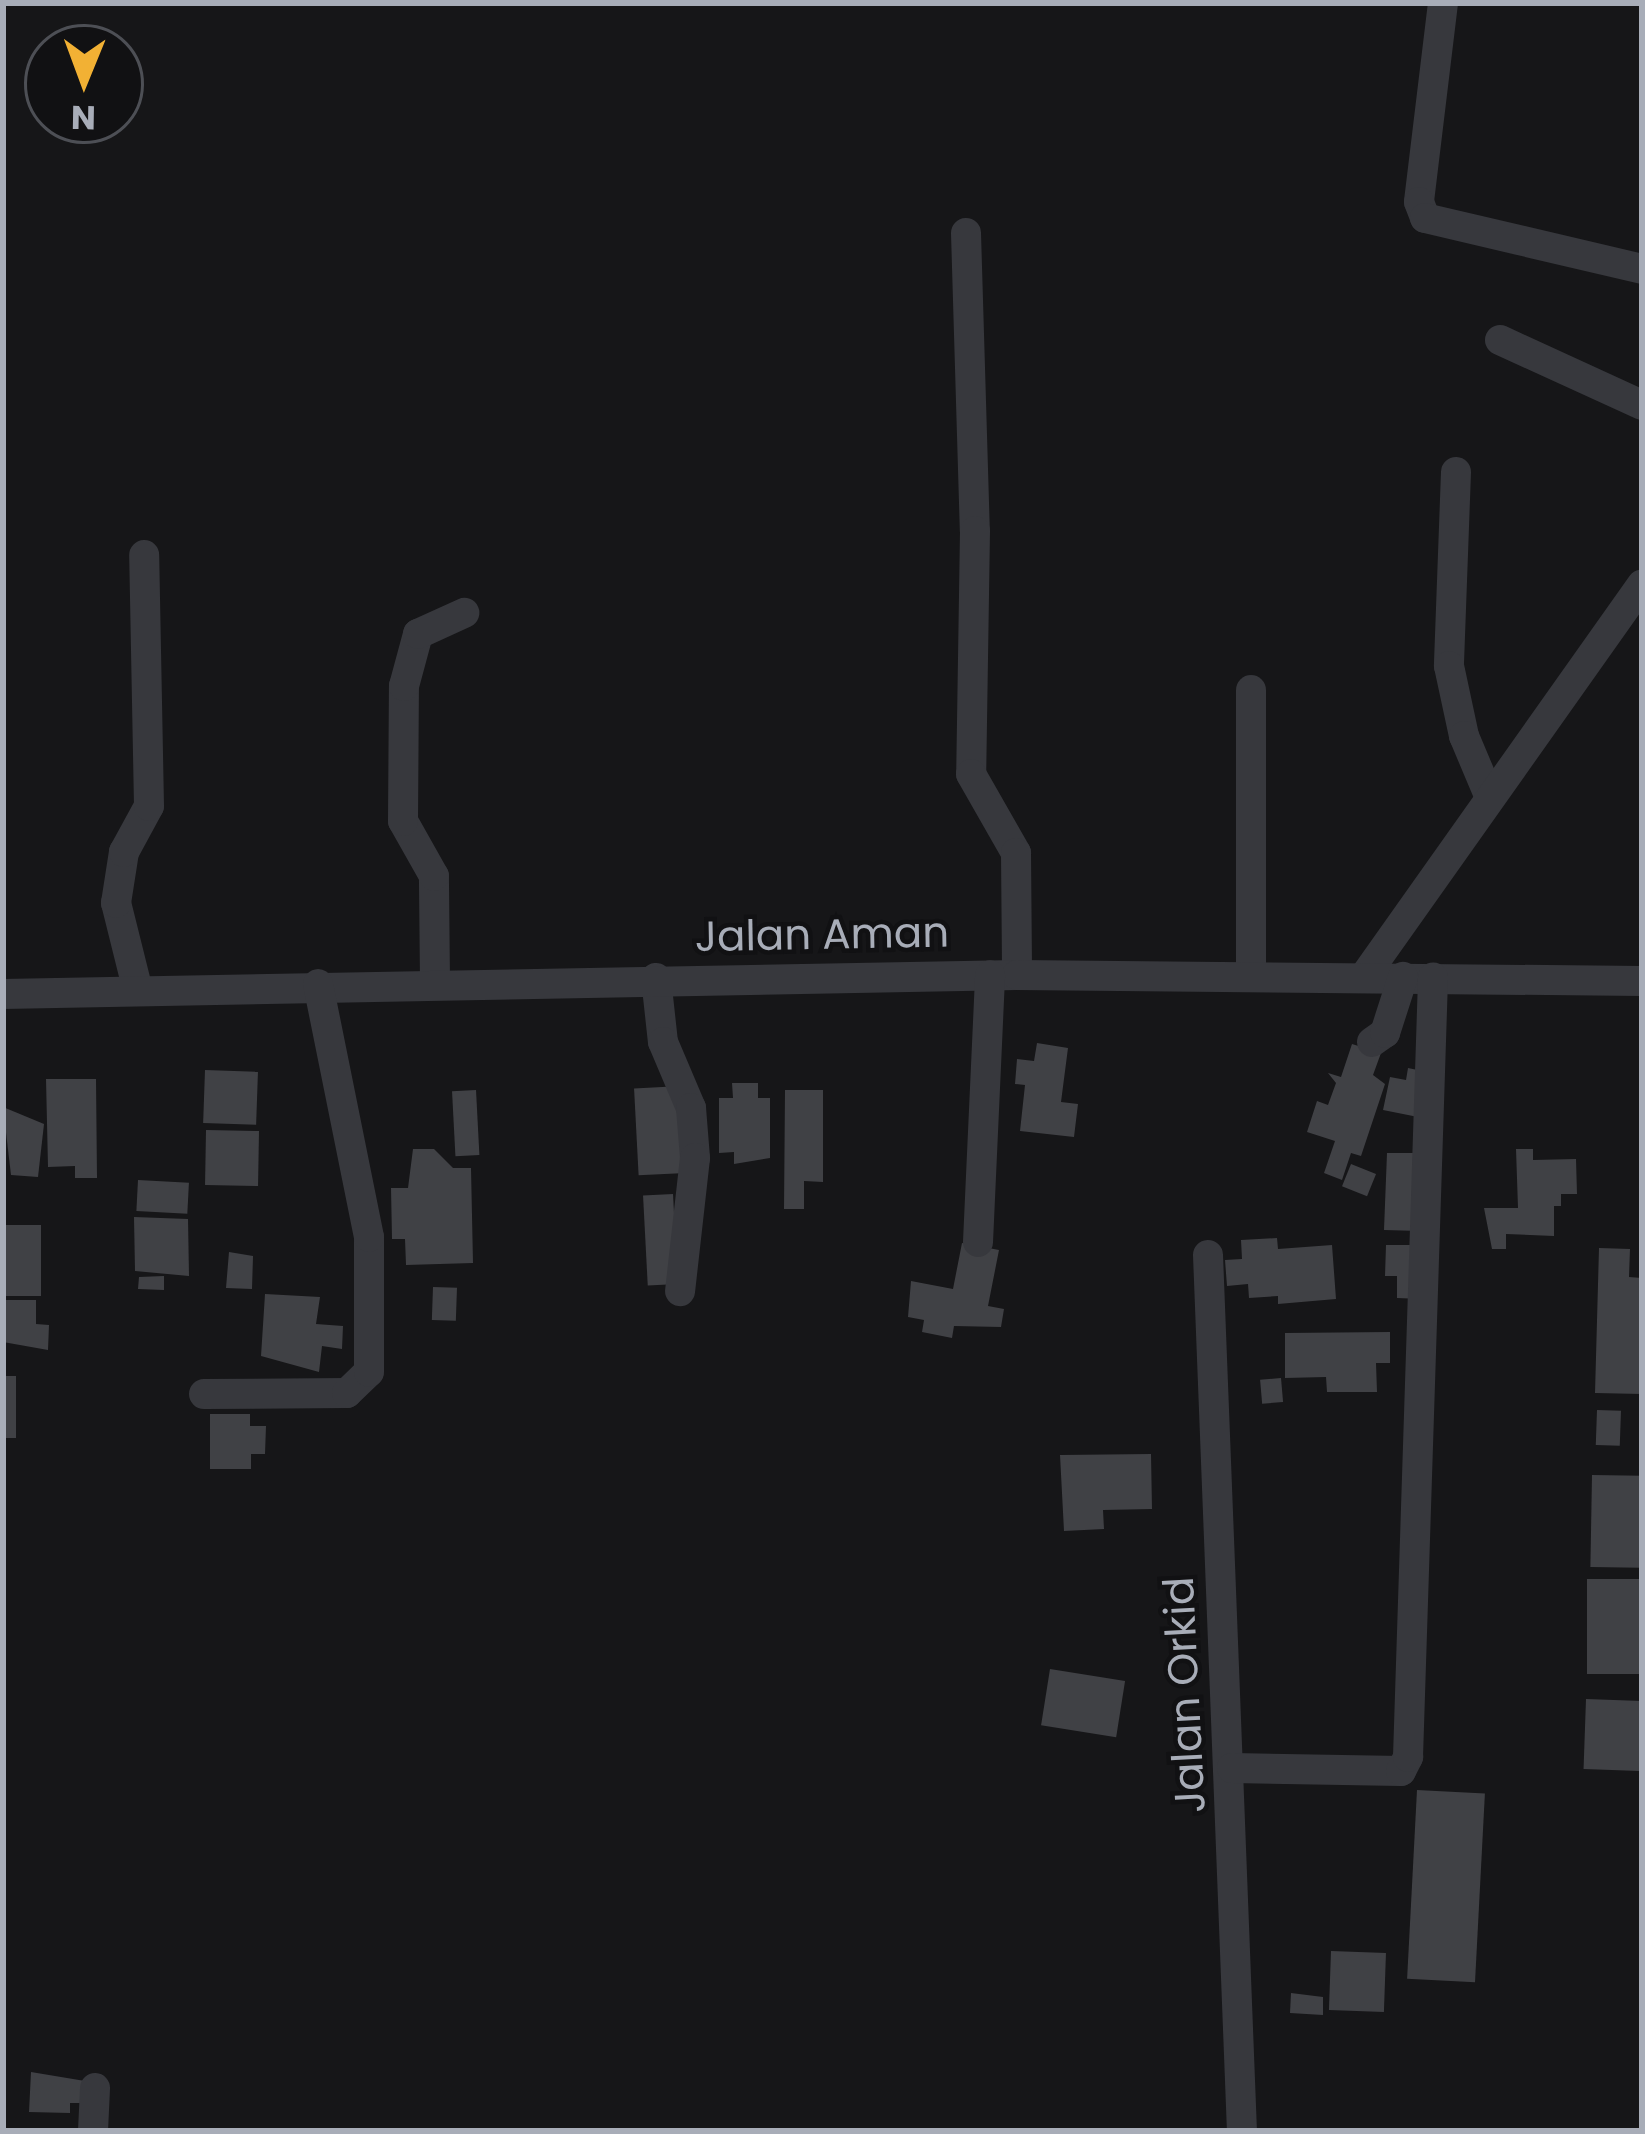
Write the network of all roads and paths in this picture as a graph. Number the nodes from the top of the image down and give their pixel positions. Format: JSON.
{"nodes":[{"id":1,"x":1443,"y":3,"type":"edge"},
{"id":2,"x":966,"y":233,"type":"dead end"},
{"id":3,"x":1642,"y":269,"type":"edge"},
{"id":4,"x":1500,"y":340,"type":"dead end"},
{"id":5,"x":1642,"y":405,"type":"edge"},
{"id":6,"x":1456,"y":472,"type":"dead end"},
{"id":7,"x":145,"y":555,"type":"dead end"},
{"id":8,"x":1642,"y":584,"type":"edge"},
{"id":9,"x":464,"y":614,"type":"dead end"},
{"id":10,"x":1250,"y":690,"type":"dead end"},
{"id":11,"x":1490,"y":798,"type":"junction"},
{"id":12,"x":1003,"y":975,"type":"junction"},
{"id":13,"x":1251,"y":976,"type":"junction"},
{"id":14,"x":1364,"y":976,"type":"junction"},
{"id":15,"x":1418,"y":977,"type":"junction"},
{"id":16,"x":656,"y":978,"type":"junction"},
{"id":17,"x":435,"y":980,"type":"junction"},
{"id":18,"x":1642,"y":981,"type":"edge"},
{"id":19,"x":317,"y":984,"type":"junction"},
{"id":20,"x":138,"y":991,"type":"junction"},
{"id":21,"x":3,"y":994,"type":"edge"},
{"id":22,"x":1372,"y":1042,"type":"dead end"},
{"id":23,"x":978,"y":1243,"type":"dead end"},
{"id":24,"x":1208,"y":1255,"type":"dead end"},
{"id":25,"x":680,"y":1291,"type":"dead end"},
{"id":26,"x":204,"y":1394,"type":"dead end"},
{"id":27,"x":1232,"y":1768,"type":"junction"},
{"id":28,"x":95,"y":2088,"type":"dead end"},
{"id":29,"x":93,"y":2131,"type":"edge"},
{"id":30,"x":1242,"y":2131,"type":"edge"}],
"edges":[{"from":1,"to":3,"type":"street"},
{"from":2,"to":12,"type":"street"},
{"from":4,"to":5,"type":"street"},
{"from":6,"to":11,"type":"street"},
{"from":7,"to":20,"type":"street"},
{"from":8,"to":11,"type":"street"},
{"from":9,"to":17,"type":"street"},
{"from":10,"to":13,"type":"street"},
{"from":11,"to":14,"type":"street"},
{"from":12,"to":13,"type":"street","name":"Jalan Aman"},
{"from":12,"to":16,"type":"street","name":"Jalan Aman"},
{"from":12,"to":23,"type":"street"},
{"from":13,"to":14,"type":"street","name":"Jalan Aman"},
{"from":14,"to":15,"type":"street","name":"Jalan Aman"},
{"from":15,"to":18,"type":"street","name":"Jalan Aman"},
{"from":15,"to":22,"type":"street"},
{"from":15,"to":27,"type":"street"},
{"from":16,"to":17,"type":"street","name":"Jalan Aman"},
{"from":16,"to":25,"type":"street"},
{"from":17,"to":19,"type":"street","name":"Jalan Aman"},
{"from":19,"to":20,"type":"street","name":"Jalan Aman"},
{"from":19,"to":26,"type":"street"},
{"from":20,"to":21,"type":"street","name":"Jalan Aman"},
{"from":24,"to":27,"type":"street","name":"Jalan Orkid"},
{"from":27,"to":30,"type":"street","name":"Jalan Orkid"},
{"from":28,"to":29,"type":"street"}]}
